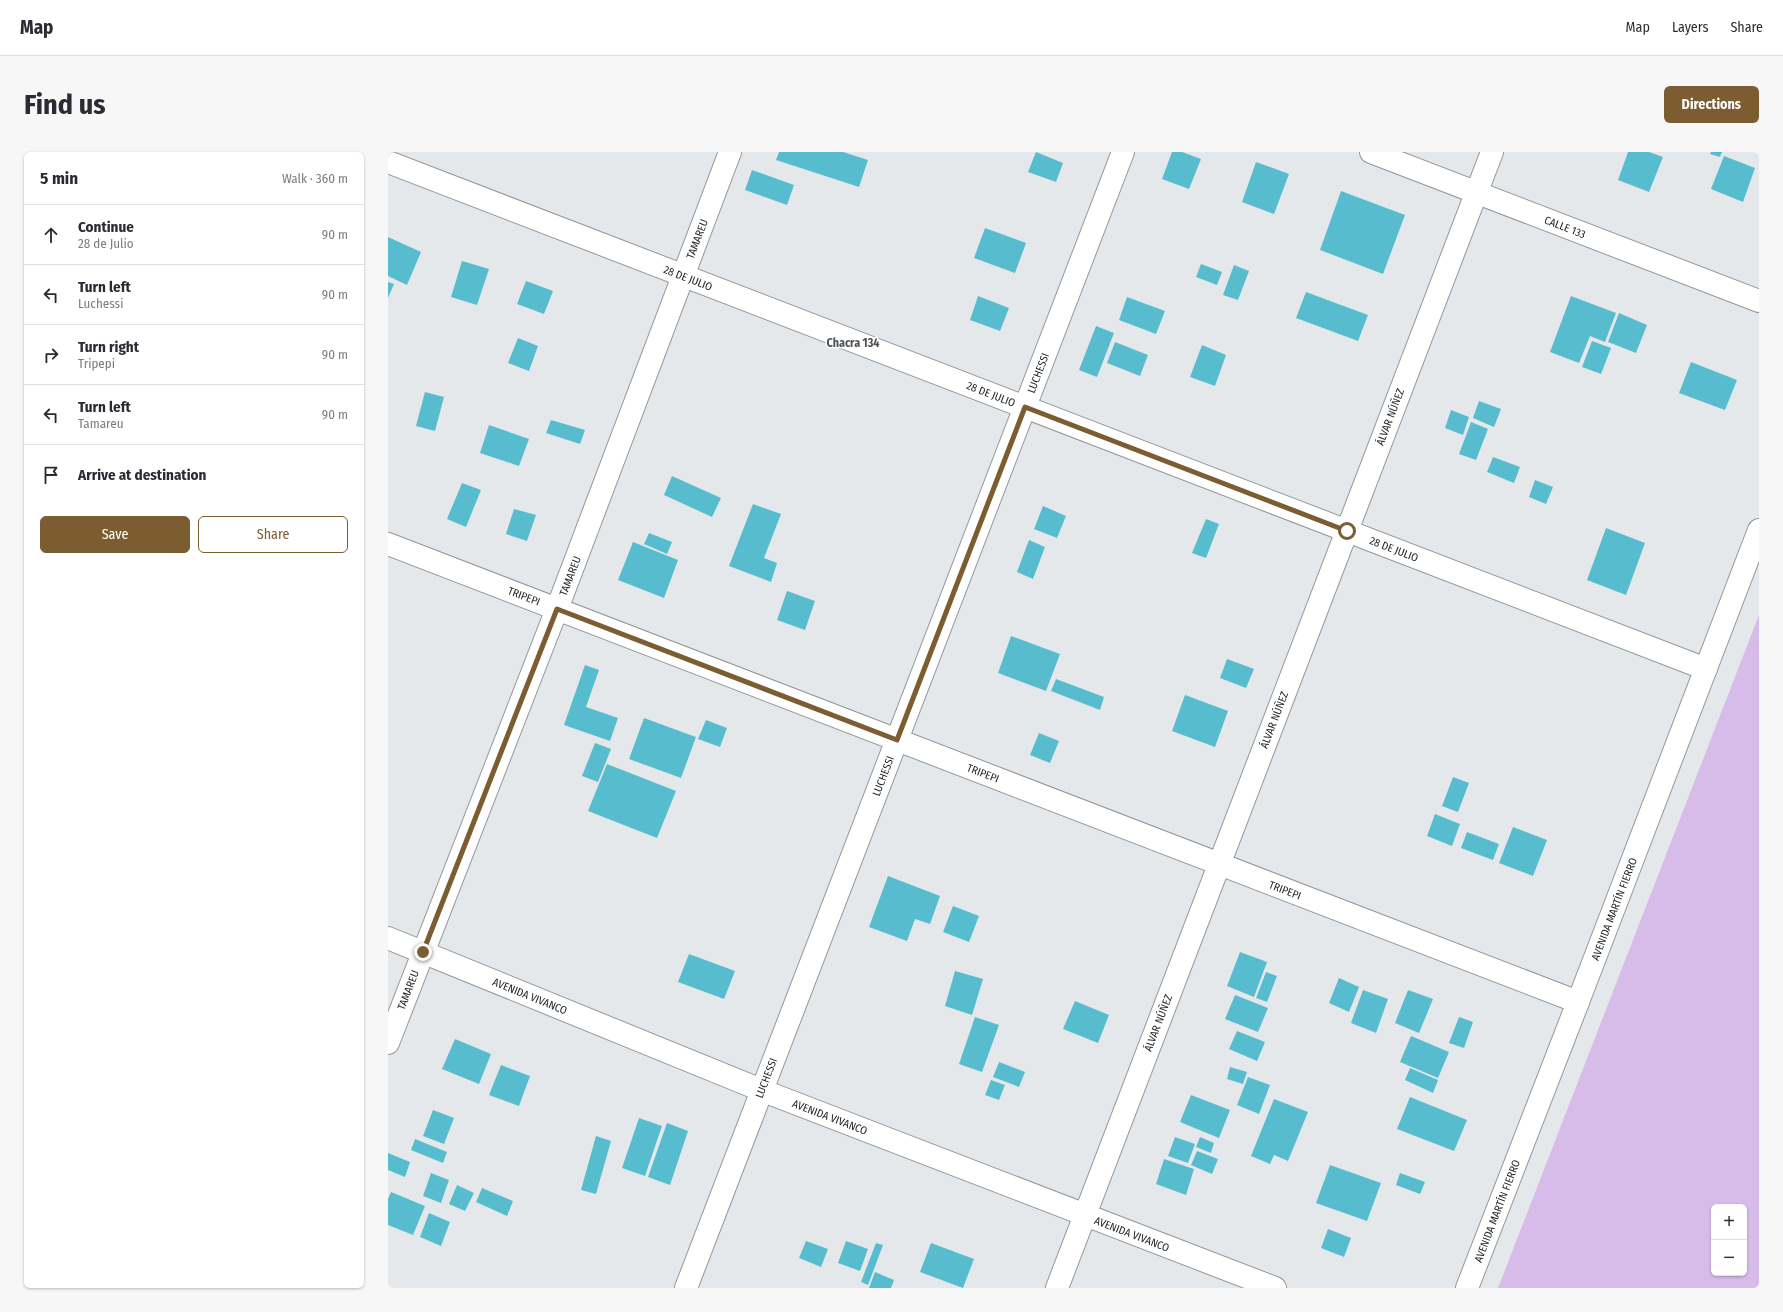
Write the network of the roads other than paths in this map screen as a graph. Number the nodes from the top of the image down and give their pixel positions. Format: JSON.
{"nodes":[{"id":1,"x":730,"y":152,"type":"edge"},
{"id":2,"x":1123,"y":152,"type":"edge"},
{"id":3,"x":1371,"y":152,"type":"edge"},
{"id":4,"x":1492,"y":152,"type":"edge"},
{"id":5,"x":388,"y":162,"type":"edge"},
{"id":6,"x":1476,"y":192,"type":"junction"},
{"id":7,"x":682,"y":275,"type":"junction"},
{"id":8,"x":1759,"y":301,"type":"edge"},
{"id":9,"x":1025,"y":407,"type":"junction"},
{"id":10,"x":1759,"y":530,"type":"edge"},
{"id":11,"x":1347,"y":531,"type":"junction"},
{"id":12,"x":388,"y":544,"type":"edge"},
{"id":13,"x":557,"y":609,"type":"junction"},
{"id":14,"x":1706,"y":669,"type":"junction"},
{"id":15,"x":897,"y":740,"type":"junction"},
{"id":16,"x":1219,"y":864,"type":"junction"},
{"id":17,"x":388,"y":938,"type":"edge"},
{"id":18,"x":423,"y":952,"type":"junction"},
{"id":19,"x":1578,"y":1002,"type":"junction"},
{"id":20,"x":388,"y":1044,"type":"edge"},
{"id":21,"x":761,"y":1090,"type":"junction"},
{"id":22,"x":1084,"y":1216,"type":"junction"},
{"id":23,"x":686,"y":1288,"type":"edge"},
{"id":24,"x":1057,"y":1288,"type":"edge"},
{"id":25,"x":1275,"y":1288,"type":"edge"},
{"id":26,"x":1467,"y":1288,"type":"edge"}],
"edges":[{"from":1,"to":7,"type":"street","name":"TAMAREU"},
{"from":2,"to":9,"type":"street","name":"LUCHESSI"},
{"from":3,"to":6,"type":"street","name":"CALLE 133"},
{"from":4,"to":6,"type":"street","name":"ÁLVAR NÚÑEZ"},
{"from":5,"to":7,"type":"street","name":"28 DE JULIO"},
{"from":6,"to":8,"type":"street","name":"CALLE 133"},
{"from":6,"to":11,"type":"street","name":"ÁLVAR NÚÑEZ"},
{"from":7,"to":9,"type":"street","name":"28 DE JULIO"},
{"from":7,"to":13,"type":"street","name":"TAMAREU"},
{"from":9,"to":11,"type":"street","name":"28 DE JULIO"},
{"from":9,"to":15,"type":"street","name":"LUCHESSI"},
{"from":10,"to":14,"type":"street","name":"AVENIDA MARTÍN FIERRO"},
{"from":11,"to":14,"type":"street","name":"28 DE JULIO"},
{"from":11,"to":16,"type":"street","name":"ÁLVAR NÚÑEZ"},
{"from":12,"to":13,"type":"street","name":"TRIPEPI"},
{"from":13,"to":15,"type":"street","name":"TRIPEPI"},
{"from":13,"to":18,"type":"street","name":"TAMAREU"},
{"from":14,"to":19,"type":"street","name":"AVENIDA MARTÍN FIERRO"},
{"from":15,"to":16,"type":"street","name":"TRIPEPI"},
{"from":15,"to":21,"type":"street","name":"LUCHESSI"},
{"from":16,"to":19,"type":"street","name":"TRIPEPI"},
{"from":16,"to":22,"type":"street","name":"ÁLVAR NÚÑEZ"},
{"from":17,"to":18,"type":"street","name":"AVENIDA VIVANCO"},
{"from":18,"to":20,"type":"street","name":"TAMAREU"},
{"from":18,"to":21,"type":"street","name":"AVENIDA VIVANCO"},
{"from":19,"to":26,"type":"street","name":"AVENIDA MARTÍN FIERRO"},
{"from":21,"to":22,"type":"street","name":"AVENIDA VIVANCO"},
{"from":21,"to":23,"type":"street","name":"LUCHESSI"},
{"from":22,"to":24,"type":"street","name":"ÁLVAR NÚÑEZ"},
{"from":22,"to":25,"type":"street","name":"AVENIDA VIVANCO"}]}
